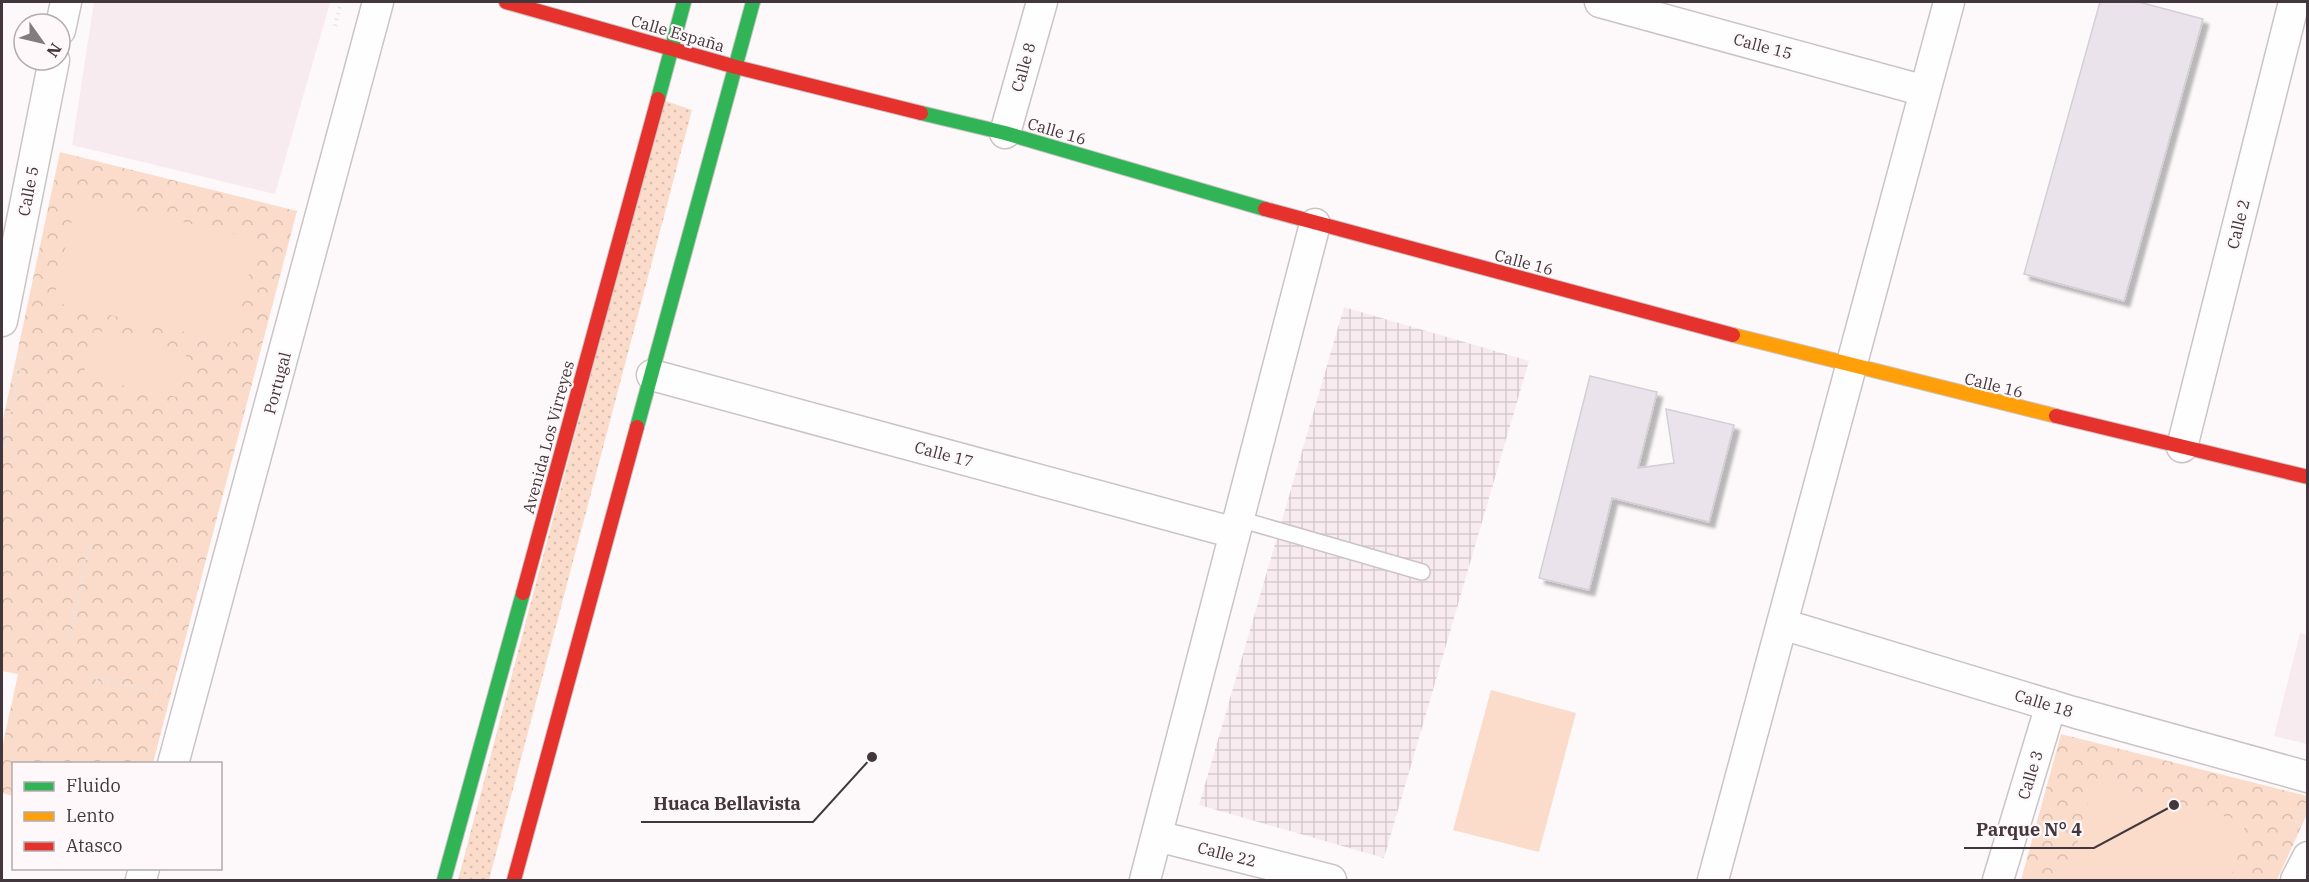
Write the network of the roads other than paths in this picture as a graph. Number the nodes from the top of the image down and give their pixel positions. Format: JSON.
{"nodes":[{"id":1,"x":378,"y":2,"type":"edge"},
{"id":2,"x":506,"y":2,"type":"edge"},
{"id":3,"x":684,"y":2,"type":"edge"},
{"id":4,"x":753,"y":2,"type":"edge"},
{"id":5,"x":1042,"y":2,"type":"edge"},
{"id":6,"x":1600,"y":2,"type":"edge"},
{"id":7,"x":1949,"y":2,"type":"edge"},
{"id":8,"x":2294,"y":2,"type":"edge"},
{"id":9,"x":1661,"y":10,"type":"edge"},
{"id":10,"x":671,"y":47,"type":"junction"},
{"id":11,"x":736,"y":67,"type":"junction"},
{"id":12,"x":52,"y":72,"type":"edge"},
{"id":13,"x":1925,"y":91,"type":"junction"},
{"id":14,"x":1005,"y":133,"type":"junction"},
{"id":15,"x":1315,"y":224,"type":"junction"},
{"id":16,"x":2,"y":321,"type":"edge"},
{"id":17,"x":1851,"y":366,"type":"junction"},
{"id":18,"x":652,"y":375,"type":"junction"},
{"id":19,"x":2182,"y":447,"type":"junction"},
{"id":20,"x":2307,"y":477,"type":"edge"},
{"id":21,"x":1237,"y":526,"type":"junction"},
{"id":22,"x":1422,"y":572,"type":"dead end"},
{"id":23,"x":1782,"y":624,"type":"junction"},
{"id":24,"x":2052,"y":705,"type":"junction"},
{"id":25,"x":174,"y":762,"type":"edge"},
{"id":26,"x":2307,"y":777,"type":"edge"},
{"id":27,"x":1157,"y":836,"type":"junction"},
{"id":28,"x":2307,"y":857,"type":"edge"},
{"id":29,"x":2012,"y":879,"type":"edge"},
{"id":30,"x":444,"y":880,"type":"edge"},
{"id":31,"x":514,"y":880,"type":"edge"},
{"id":32,"x":1145,"y":880,"type":"edge"},
{"id":33,"x":1331,"y":880,"type":"edge"},
{"id":34,"x":1713,"y":880,"type":"edge"},
{"id":35,"x":2296,"y":880,"type":"edge"}],
"edges":[{"from":1,"to":25,"type":"street","name":"Portugal"},
{"from":2,"to":10,"type":"street","name":"Calle España"},
{"from":3,"to":10,"type":"street","name":"Avenida Los Virreyes"},
{"from":4,"to":11,"type":"street"},
{"from":5,"to":14,"type":"street","name":"Calle 8"},
{"from":6,"to":9,"type":"street","name":"Calle 15"},
{"from":7,"to":13,"type":"street"},
{"from":8,"to":19,"type":"street","name":"Calle 2"},
{"from":9,"to":13,"type":"street","name":"Calle 15"},
{"from":10,"to":11,"type":"street","name":"Calle España"},
{"from":10,"to":30,"type":"street","name":"Avenida Los Virreyes"},
{"from":11,"to":14,"type":"street","name":"Calle 16"},
{"from":11,"to":18,"type":"street"},
{"from":12,"to":16,"type":"street","name":"Calle 5"},
{"from":13,"to":17,"type":"street"},
{"from":14,"to":15,"type":"street","name":"Calle 16"},
{"from":15,"to":17,"type":"street","name":"Calle 16"},
{"from":15,"to":21,"type":"street"},
{"from":17,"to":19,"type":"street","name":"Calle 16"},
{"from":17,"to":23,"type":"street"},
{"from":18,"to":21,"type":"street","name":"Calle 17"},
{"from":18,"to":31,"type":"street"},
{"from":19,"to":20,"type":"street","name":"Calle 16"},
{"from":21,"to":22,"type":"lane"},
{"from":21,"to":27,"type":"street"},
{"from":23,"to":24,"type":"street","name":"Calle 18"},
{"from":23,"to":34,"type":"street"},
{"from":24,"to":26,"type":"street","name":"Calle 18"},
{"from":24,"to":29,"type":"street","name":"Calle 3"},
{"from":27,"to":32,"type":"street"},
{"from":27,"to":33,"type":"street","name":"Calle 22"},
{"from":28,"to":35,"type":"street"}]}
